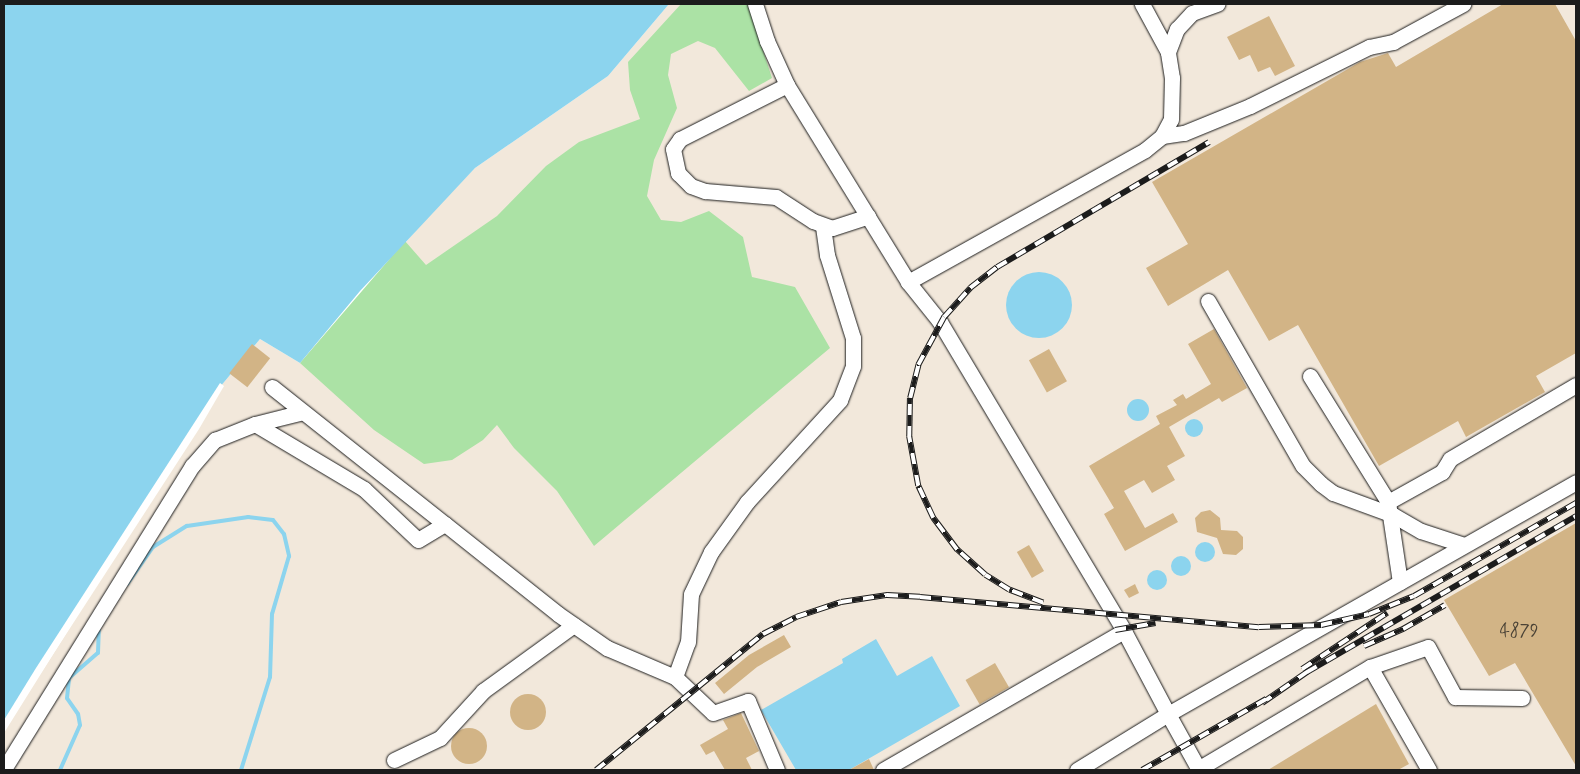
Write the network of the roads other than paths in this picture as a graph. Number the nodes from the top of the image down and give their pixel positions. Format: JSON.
{"nodes":[{"id":1,"x":755,"y":4,"type":"edge"},
{"id":2,"x":1142,"y":4,"type":"edge"},
{"id":3,"x":1217,"y":4,"type":"edge"},
{"id":4,"x":1463,"y":4,"type":"edge"},
{"id":5,"x":1168,"y":52,"type":"junction"},
{"id":6,"x":787,"y":85,"type":"junction"},
{"id":7,"x":1162,"y":136,"type":"junction"},
{"id":8,"x":868,"y":216,"type":"junction"},
{"id":9,"x":823,"y":225,"type":"junction"},
{"id":10,"x":908,"y":282,"type":"junction"},
{"id":11,"x":1208,"y":301,"type":"dead end"},
{"id":12,"x":1310,"y":376,"type":"dead end"},
{"id":13,"x":1576,"y":385,"type":"edge"},
{"id":14,"x":272,"y":387,"type":"dead end"},
{"id":15,"x":303,"y":412,"type":"junction"},
{"id":16,"x":255,"y":424,"type":"junction"},
{"id":17,"x":1576,"y":482,"type":"edge"},
{"id":18,"x":1391,"y":508,"type":"junction"},
{"id":19,"x":445,"y":524,"type":"junction"},
{"id":20,"x":1464,"y":545,"type":"junction"},
{"id":21,"x":1400,"y":582,"type":"junction"},
{"id":22,"x":574,"y":625,"type":"junction"},
{"id":23,"x":1124,"y":631,"type":"junction"},
{"id":24,"x":1370,"y":666,"type":"junction"},
{"id":25,"x":675,"y":677,"type":"junction"},
{"id":26,"x":1522,"y":698,"type":"dead end"},
{"id":27,"x":1168,"y":714,"type":"junction"},
{"id":28,"x":394,"y":760,"type":"dead end"},
{"id":29,"x":4,"y":769,"type":"edge"},
{"id":30,"x":777,"y":770,"type":"edge"},
{"id":31,"x":883,"y":770,"type":"edge"},
{"id":32,"x":1077,"y":770,"type":"edge"},
{"id":33,"x":1199,"y":770,"type":"edge"},
{"id":34,"x":1430,"y":770,"type":"edge"}],
"edges":[{"from":1,"to":6,"type":"lane"},
{"from":2,"to":5,"type":"lane"},
{"from":3,"to":5,"type":"lane"},
{"from":4,"to":7,"type":"lane"},
{"from":5,"to":7,"type":"lane"},
{"from":6,"to":8,"type":"lane"},
{"from":6,"to":9,"type":"lane"},
{"from":7,"to":10,"type":"lane"},
{"from":8,"to":9,"type":"lane"},
{"from":8,"to":10,"type":"lane"},
{"from":9,"to":25,"type":"lane"},
{"from":10,"to":23,"type":"lane"},
{"from":11,"to":18,"type":"lane"},
{"from":12,"to":18,"type":"lane"},
{"from":13,"to":18,"type":"lane"},
{"from":14,"to":15,"type":"lane"},
{"from":15,"to":16,"type":"lane"},
{"from":15,"to":19,"type":"lane"},
{"from":16,"to":19,"type":"lane"},
{"from":16,"to":29,"type":"lane"},
{"from":17,"to":20,"type":"lane"},
{"from":18,"to":20,"type":"lane"},
{"from":18,"to":21,"type":"lane"},
{"from":19,"to":22,"type":"lane"},
{"from":20,"to":21,"type":"lane"},
{"from":21,"to":27,"type":"lane"},
{"from":22,"to":25,"type":"lane"},
{"from":22,"to":28,"type":"lane"},
{"from":23,"to":27,"type":"lane"},
{"from":23,"to":31,"type":"lane"},
{"from":24,"to":26,"type":"lane"},
{"from":24,"to":33,"type":"lane"},
{"from":24,"to":34,"type":"lane"},
{"from":25,"to":30,"type":"lane"},
{"from":27,"to":32,"type":"lane"},
{"from":27,"to":33,"type":"lane"}]}
